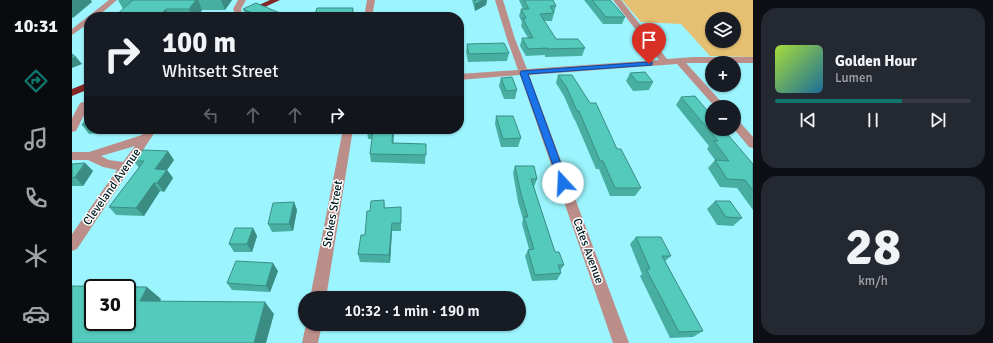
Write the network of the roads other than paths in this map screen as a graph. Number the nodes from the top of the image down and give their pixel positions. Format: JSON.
{"nodes":[{"id":1,"x":113,"y":0,"type":"edge"},
{"id":2,"x":242,"y":0,"type":"edge"},
{"id":3,"x":276,"y":0,"type":"edge"},
{"id":4,"x":371,"y":0,"type":"edge"},
{"id":5,"x":499,"y":0,"type":"edge"},
{"id":6,"x":617,"y":0,"type":"edge"},
{"id":7,"x":98,"y":12,"type":"edge"},
{"id":8,"x":238,"y":12,"type":"edge"},
{"id":9,"x":248,"y":12,"type":"edge"},
{"id":10,"x":369,"y":12,"type":"edge"},
{"id":11,"x":84,"y":23,"type":"edge"},
{"id":12,"x":72,"y":33,"type":"edge"},
{"id":13,"x":753,"y":60,"type":"edge"},
{"id":14,"x":665,"y":62,"type":"junction"},
{"id":15,"x":679,"y":62,"type":"junction"},
{"id":16,"x":524,"y":73,"type":"junction"},
{"id":17,"x":464,"y":77,"type":"edge"},
{"id":18,"x":84,"y":87,"type":"edge"},
{"id":19,"x":72,"y":93,"type":"edge"},
{"id":20,"x":714,"y":100,"type":"edge"},
{"id":21,"x":72,"y":105,"type":"edge"},
{"id":22,"x":84,"y":105,"type":"edge"},
{"id":23,"x":84,"y":109,"type":"edge"},
{"id":24,"x":84,"y":121,"type":"edge"},
{"id":25,"x":74,"y":124,"type":"edge"},
{"id":26,"x":741,"y":130,"type":"edge"},
{"id":27,"x":149,"y":134,"type":"edge"},
{"id":28,"x":347,"y":134,"type":"edge"},
{"id":29,"x":753,"y":144,"type":"edge"},
{"id":30,"x":72,"y":156,"type":"edge"},
{"id":31,"x":89,"y":156,"type":"junction"},
{"id":32,"x":127,"y":167,"type":"junction"},
{"id":33,"x":72,"y":245,"type":"edge"},
{"id":34,"x":319,"y":291,"type":"edge"},
{"id":35,"x":313,"y":331,"type":"edge"},
{"id":36,"x":310,"y":343,"type":"edge"},
{"id":37,"x":621,"y":343,"type":"edge"}],
"edges":[{"from":1,"to":7,"type":"street"},
{"from":2,"to":8,"type":"street"},
{"from":3,"to":9,"type":"highway"},
{"from":4,"to":10,"type":"street"},
{"from":5,"to":16,"type":"street","name":"Cates Avenue"},
{"from":6,"to":14,"type":"street"},
{"from":11,"to":12,"type":"street"},
{"from":13,"to":15,"type":"street"},
{"from":14,"to":15,"type":"street"},
{"from":14,"to":16,"type":"street"},
{"from":15,"to":20,"type":"street"},
{"from":16,"to":17,"type":"street"},
{"from":16,"to":37,"type":"street","name":"Cates Avenue"},
{"from":18,"to":19,"type":"highway"},
{"from":21,"to":22,"type":"street"},
{"from":23,"to":25,"type":"street"},
{"from":24,"to":25,"type":"street"},
{"from":26,"to":29,"type":"street"},
{"from":27,"to":31,"type":"street"},
{"from":27,"to":32,"type":"street","name":"Cleveland Avenue"},
{"from":28,"to":34,"type":"street","name":"Stokes Street"},
{"from":30,"to":31,"type":"street"},
{"from":31,"to":32,"type":"street"},
{"from":32,"to":33,"type":"street","name":"Cleveland Avenue"},
{"from":35,"to":36,"type":"street"}]}
